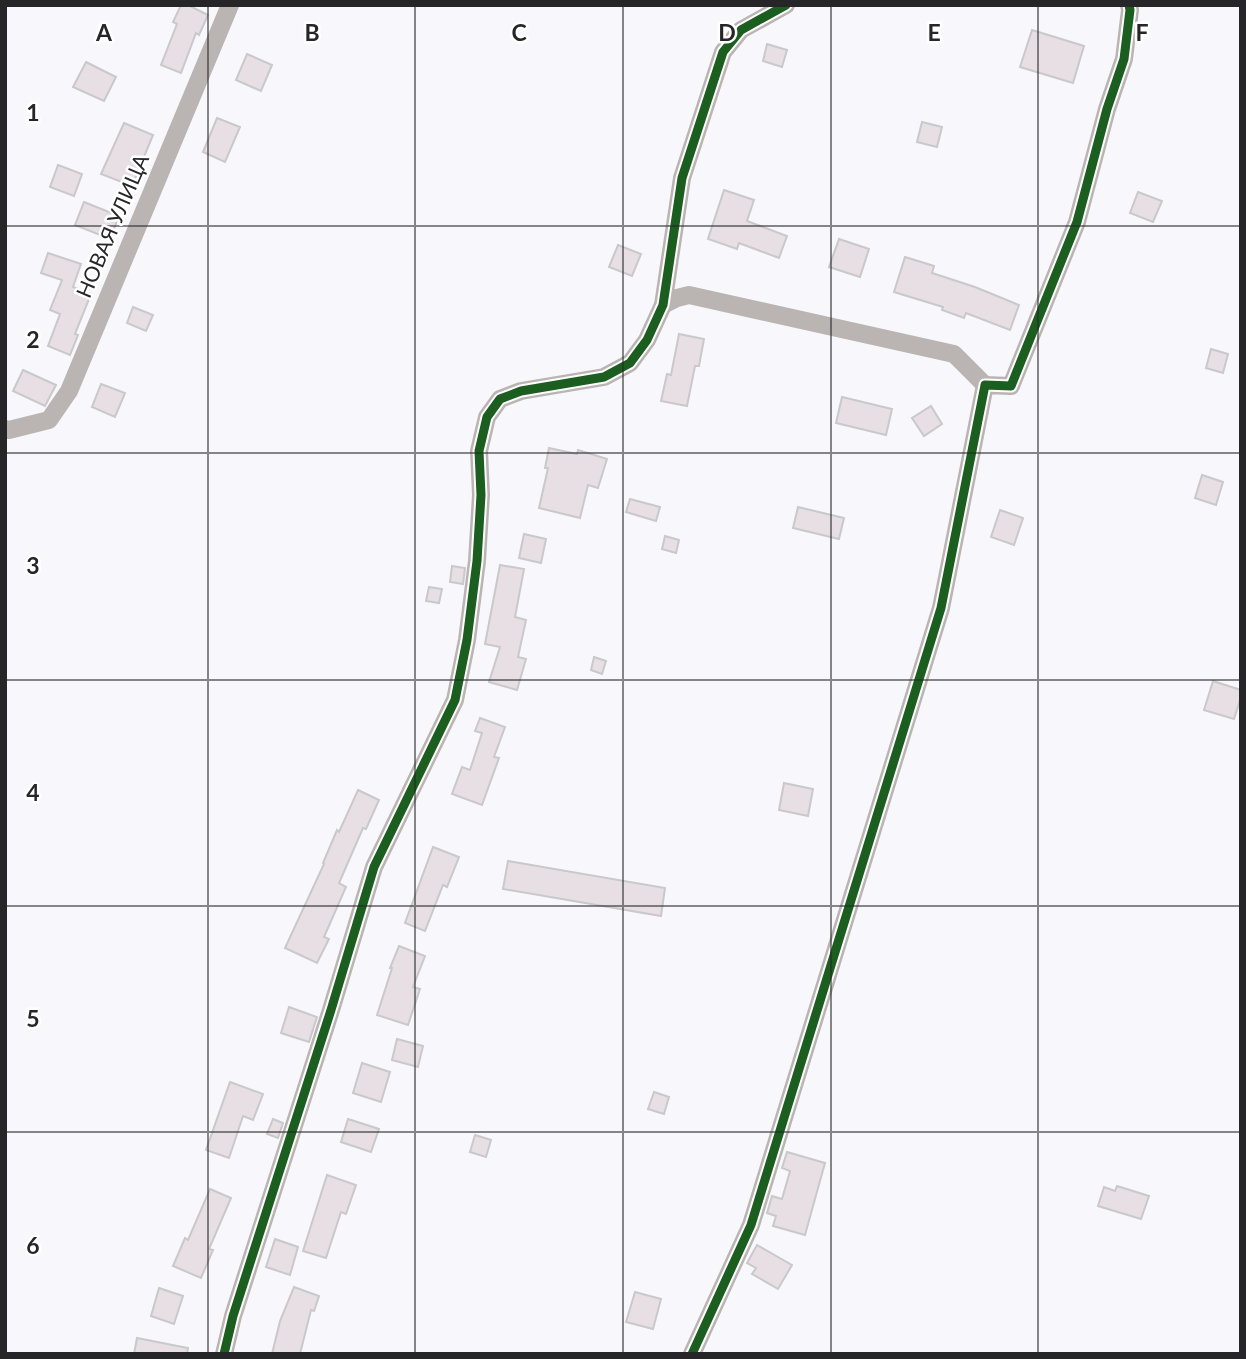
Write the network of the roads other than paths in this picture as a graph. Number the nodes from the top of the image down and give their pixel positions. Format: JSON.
{"nodes":[{"id":1,"x":230,"y":5,"type":"edge"},
{"id":2,"x":786,"y":5,"type":"edge"},
{"id":3,"x":1129,"y":5,"type":"edge"},
{"id":4,"x":663,"y":305,"type":"junction"},
{"id":5,"x":985,"y":385,"type":"junction"},
{"id":6,"x":5,"y":429,"type":"edge"},
{"id":7,"x":224,"y":1354,"type":"edge"},
{"id":8,"x":692,"y":1354,"type":"edge"}],
"edges":[{"from":1,"to":6,"type":"street","name":"НОВАЯ УЛИЦА"},
{"from":2,"to":4,"type":"street"},
{"from":3,"to":5,"type":"street"},
{"from":4,"to":5,"type":"street"},
{"from":4,"to":7,"type":"street"},
{"from":5,"to":8,"type":"street"}]}
